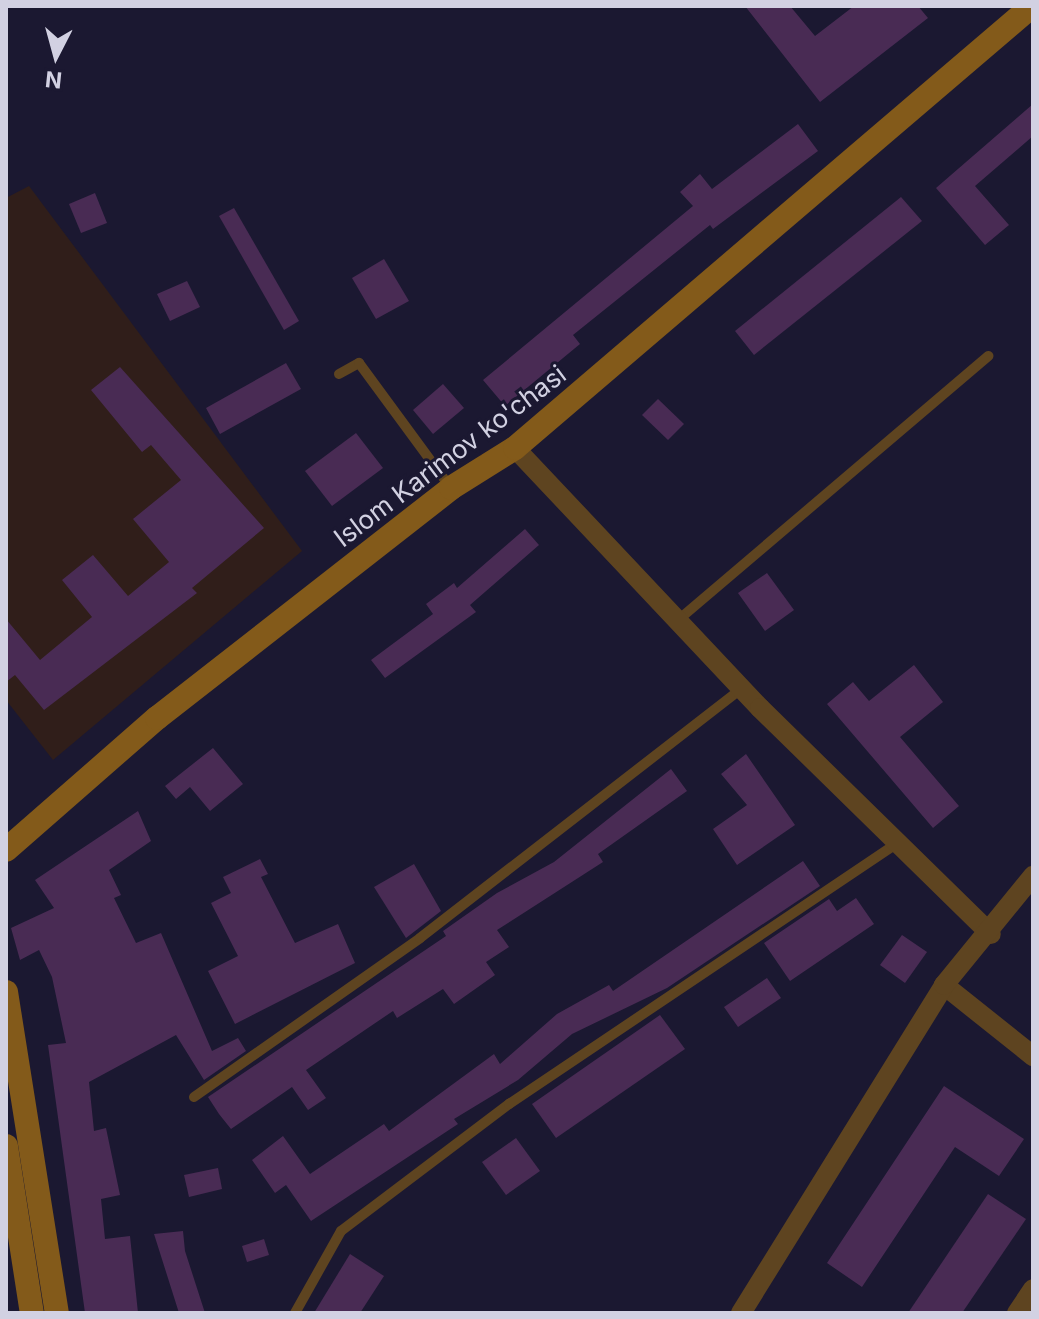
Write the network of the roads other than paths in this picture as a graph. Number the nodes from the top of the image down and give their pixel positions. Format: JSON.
{"nodes":[{"id":1,"x":1032,"y":6,"type":"edge"},
{"id":2,"x":988,"y":356,"type":"dead end"},
{"id":3,"x":339,"y":374,"type":"dead end"},
{"id":4,"x":515,"y":448,"type":"junction"},
{"id":5,"x":451,"y":488,"type":"junction"},
{"id":6,"x":677,"y":621,"type":"junction"},
{"id":7,"x":741,"y":689,"type":"junction"},
{"id":8,"x":898,"y":843,"type":"junction"},
{"id":9,"x":6,"y":850,"type":"edge"},
{"id":10,"x":1033,"y":876,"type":"edge"},
{"id":11,"x":991,"y":934,"type":"junction"},
{"id":12,"x":944,"y":985,"type":"junction"},
{"id":13,"x":6,"y":992,"type":"edge"},
{"id":14,"x":1033,"y":1056,"type":"edge"},
{"id":15,"x":194,"y":1097,"type":"dead end"},
{"id":16,"x":6,"y":1146,"type":"edge"},
{"id":17,"x":1033,"y":1289,"type":"edge"},
{"id":18,"x":32,"y":1313,"type":"edge"},
{"id":19,"x":57,"y":1313,"type":"edge"},
{"id":20,"x":295,"y":1313,"type":"edge"},
{"id":21,"x":741,"y":1313,"type":"edge"},
{"id":22,"x":1017,"y":1313,"type":"edge"}],
"edges":[{"from":1,"to":4,"type":"main road","name":"Islom Karimov ko'chasi"},
{"from":2,"to":6,"type":"lane"},
{"from":3,"to":5,"type":"lane"},
{"from":4,"to":5,"type":"main road","name":"Islom Karimov ko'chasi"},
{"from":4,"to":6,"type":"street"},
{"from":5,"to":9,"type":"main road","name":"Islom Karimov ko'chasi"},
{"from":6,"to":7,"type":"street"},
{"from":7,"to":8,"type":"street"},
{"from":7,"to":15,"type":"lane"},
{"from":8,"to":11,"type":"street"},
{"from":8,"to":20,"type":"lane"},
{"from":10,"to":11,"type":"street"},
{"from":11,"to":12,"type":"street"},
{"from":12,"to":14,"type":"street"},
{"from":12,"to":21,"type":"street"},
{"from":13,"to":19,"type":"main road"},
{"from":16,"to":18,"type":"main road"},
{"from":17,"to":22,"type":"street"}]}
